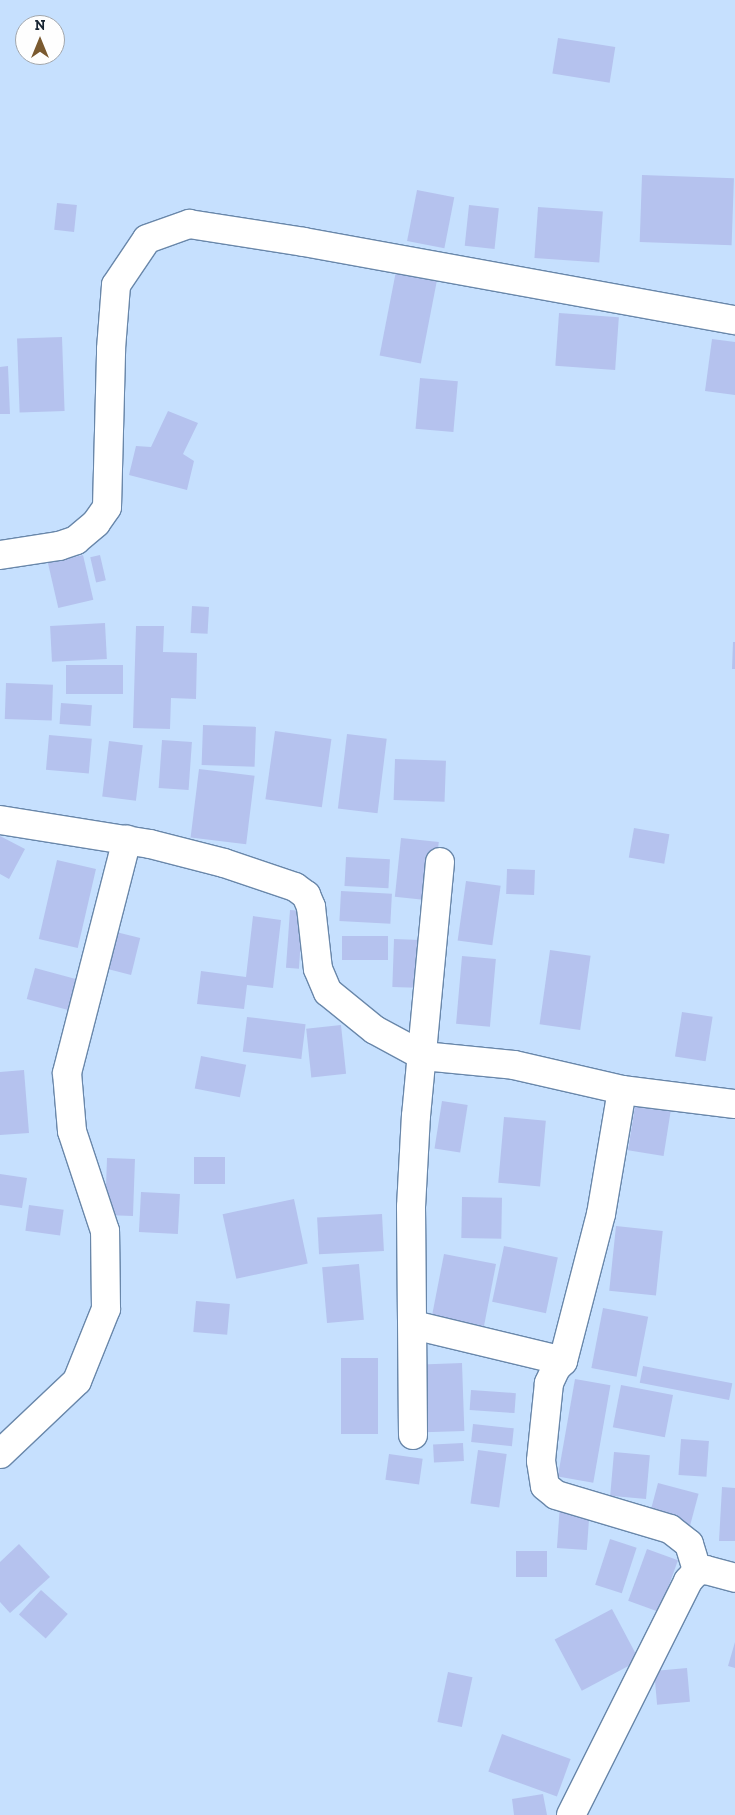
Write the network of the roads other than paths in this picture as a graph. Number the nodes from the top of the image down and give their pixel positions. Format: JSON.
{"nodes":[{"id":1,"x":735,"y":320,"type":"edge"},
{"id":2,"x":0,"y":555,"type":"edge"},
{"id":3,"x":0,"y":820,"type":"edge"},
{"id":4,"x":127,"y":840,"type":"junction"},
{"id":5,"x":440,"y":862,"type":"dead end"},
{"id":6,"x":423,"y":1056,"type":"junction"},
{"id":7,"x":622,"y":1090,"type":"junction"},
{"id":8,"x":735,"y":1104,"type":"edge"},
{"id":9,"x":414,"y":1325,"type":"junction"},
{"id":10,"x":563,"y":1361,"type":"junction"},
{"id":11,"x":414,"y":1435,"type":"dead end"},
{"id":12,"x":0,"y":1454,"type":"edge"},
{"id":13,"x":697,"y":1572,"type":"junction"},
{"id":14,"x":735,"y":1578,"type":"edge"},
{"id":15,"x":571,"y":1815,"type":"edge"}],
"edges":[{"from":1,"to":2,"type":"street"},
{"from":3,"to":4,"type":"street"},
{"from":4,"to":6,"type":"street"},
{"from":4,"to":12,"type":"street"},
{"from":5,"to":6,"type":"street"},
{"from":6,"to":7,"type":"street"},
{"from":6,"to":9,"type":"street"},
{"from":7,"to":8,"type":"street"},
{"from":7,"to":10,"type":"street"},
{"from":9,"to":10,"type":"street"},
{"from":9,"to":11,"type":"street"},
{"from":10,"to":13,"type":"street"},
{"from":13,"to":14,"type":"street"},
{"from":13,"to":15,"type":"street"}]}
